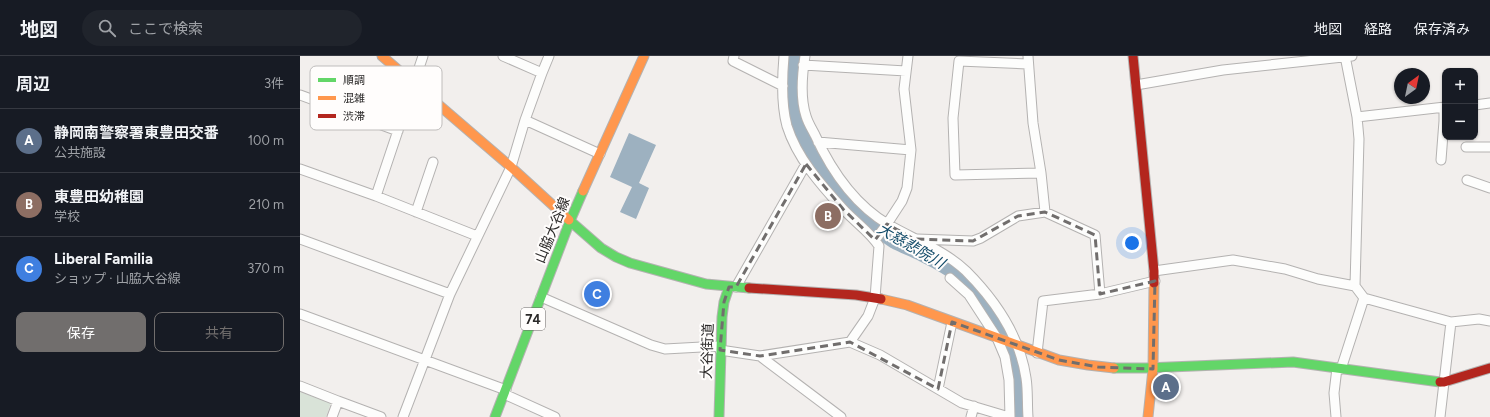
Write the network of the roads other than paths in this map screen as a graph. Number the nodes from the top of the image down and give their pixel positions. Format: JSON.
{"nodes":[{"id":1,"x":382,"y":56,"type":"edge"},
{"id":2,"x":423,"y":56,"type":"edge"},
{"id":3,"x":503,"y":56,"type":"edge"},
{"id":4,"x":549,"y":56,"type":"edge"},
{"id":5,"x":644,"y":56,"type":"edge"},
{"id":6,"x":734,"y":56,"type":"edge"},
{"id":7,"x":784,"y":56,"type":"edge"},
{"id":8,"x":908,"y":56,"type":"edge"},
{"id":9,"x":1133,"y":56,"type":"edge"},
{"id":10,"x":1347,"y":56,"type":"edge"},
{"id":11,"x":1027,"y":60,"type":"edge"},
{"id":12,"x":804,"y":61,"type":"edge"},
{"id":13,"x":393,"y":66,"type":"edge"},
{"id":14,"x":419,"y":66,"type":"edge"},
{"id":15,"x":906,"y":71,"type":"junction"},
{"id":16,"x":542,"y":73,"type":"junction"},
{"id":17,"x":1136,"y":85,"type":"junction"},
{"id":18,"x":783,"y":86,"type":"junction"},
{"id":19,"x":300,"y":95,"type":"edge"},
{"id":20,"x":310,"y":99,"type":"edge"},
{"id":21,"x":1490,"y":103,"type":"edge"},
{"id":22,"x":1478,"y":105,"type":"edge"},
{"id":23,"x":1442,"y":107,"type":"edge"},
{"id":24,"x":442,"y":109,"type":"edge"},
{"id":25,"x":1357,"y":117,"type":"junction"},
{"id":26,"x":525,"y":120,"type":"junction"},
{"id":27,"x":398,"y":131,"type":"edge"},
{"id":28,"x":1442,"y":140,"type":"edge"},
{"id":29,"x":818,"y":142,"type":"junction"},
{"id":30,"x":1466,"y":147,"type":"dead end"},
{"id":31,"x":1490,"y":147,"type":"edge"},
{"id":32,"x":911,"y":150,"type":"junction"},
{"id":33,"x":600,"y":154,"type":"junction"},
{"id":34,"x":1441,"y":160,"type":"dead end"},
{"id":35,"x":433,"y":162,"type":"dead end"},
{"id":36,"x":806,"y":164,"type":"junction"},
{"id":37,"x":511,"y":167,"type":"junction"},
{"id":38,"x":300,"y":169,"type":"edge"},
{"id":39,"x":1041,"y":173,"type":"junction"},
{"id":40,"x":1467,"y":180,"type":"dead end"},
{"id":41,"x":1490,"y":188,"type":"edge"},
{"id":42,"x":376,"y":196,"type":"junction"},
{"id":43,"x":416,"y":212,"type":"junction"},
{"id":44,"x":1045,"y":212,"type":"junction"},
{"id":45,"x":570,"y":221,"type":"junction"},
{"id":46,"x":887,"y":224,"type":"junction"},
{"id":47,"x":477,"y":236,"type":"junction"},
{"id":48,"x":300,"y":239,"type":"edge"},
{"id":49,"x":914,"y":239,"type":"junction"},
{"id":50,"x":875,"y":240,"type":"junction"},
{"id":51,"x":1154,"y":271,"type":"junction"},
{"id":52,"x":950,"y":278,"type":"dead end"},
{"id":53,"x":1155,"y":281,"type":"junction"},
{"id":54,"x":1355,"y":286,"type":"junction"},
{"id":55,"x":732,"y":287,"type":"junction"},
{"id":56,"x":450,"y":294,"type":"junction"},
{"id":57,"x":1100,"y":294,"type":"junction"},
{"id":58,"x":541,"y":297,"type":"junction"},
{"id":59,"x":875,"y":298,"type":"junction"},
{"id":60,"x":1364,"y":298,"type":"junction"},
{"id":61,"x":300,"y":314,"type":"edge"},
{"id":62,"x":1490,"y":321,"type":"edge"},
{"id":63,"x":952,"y":322,"type":"junction"},
{"id":64,"x":1451,"y":322,"type":"junction"},
{"id":65,"x":996,"y":338,"type":"junction"},
{"id":66,"x":850,"y":342,"type":"junction"},
{"id":67,"x":1018,"y":346,"type":"junction"},
{"id":68,"x":720,"y":348,"type":"junction"},
{"id":69,"x":1037,"y":352,"type":"junction"},
{"id":70,"x":760,"y":356,"type":"junction"},
{"id":71,"x":425,"y":360,"type":"junction"},
{"id":72,"x":1490,"y":368,"type":"edge"},
{"id":73,"x":1153,"y":369,"type":"junction"},
{"id":74,"x":1339,"y":369,"type":"junction"},
{"id":75,"x":1444,"y":382,"type":"junction"},
{"id":76,"x":300,"y":386,"type":"edge"},
{"id":77,"x":938,"y":389,"type":"junction"},
{"id":78,"x":505,"y":392,"type":"junction"},
{"id":79,"x":338,"y":401,"type":"junction"},
{"id":80,"x":974,"y":406,"type":"junction"},
{"id":81,"x":332,"y":417,"type":"edge"},
{"id":82,"x":381,"y":417,"type":"edge"},
{"id":83,"x":403,"y":417,"type":"edge"},
{"id":84,"x":495,"y":417,"type":"edge"},
{"id":85,"x":555,"y":417,"type":"edge"},
{"id":86,"x":719,"y":417,"type":"edge"},
{"id":87,"x":841,"y":417,"type":"edge"},
{"id":88,"x":971,"y":417,"type":"edge"},
{"id":89,"x":1009,"y":417,"type":"edge"},
{"id":90,"x":1028,"y":417,"type":"edge"},
{"id":91,"x":1148,"y":417,"type":"edge"},
{"id":92,"x":1336,"y":417,"type":"edge"},
{"id":93,"x":1440,"y":417,"type":"edge"}],
"edges":[{"from":1,"to":13,"type":"street"},
{"from":2,"to":14,"type":"street"},
{"from":3,"to":16,"type":"street"},
{"from":4,"to":16,"type":"street"},
{"from":5,"to":33,"type":"street","name":"山脇大谷線","number":"74"},
{"from":6,"to":18,"type":"street"},
{"from":7,"to":18,"type":"street"},
{"from":8,"to":15,"type":"street"},
{"from":9,"to":17,"type":"street"},
{"from":10,"to":17,"type":"street"},
{"from":10,"to":25,"type":"street"},
{"from":11,"to":39,"type":"street"},
{"from":11,"to":39,"type":"street"},
{"from":12,"to":15,"type":"street"},
{"from":12,"to":29,"type":"street"},
{"from":15,"to":32,"type":"street"},
{"from":16,"to":26,"type":"street"},
{"from":17,"to":51,"type":"street"},
{"from":18,"to":36,"type":"street"},
{"from":19,"to":20,"type":"street"},
{"from":21,"to":22,"type":"street"},
{"from":23,"to":25,"type":"street"},
{"from":24,"to":37,"type":"street"},
{"from":25,"to":54,"type":"street"},
{"from":26,"to":33,"type":"street"},
{"from":26,"to":37,"type":"street"},
{"from":27,"to":42,"type":"street"},
{"from":28,"to":34,"type":"street"},
{"from":29,"to":32,"type":"street"},
{"from":29,"to":46,"type":"street"},
{"from":30,"to":31,"type":"street"},
{"from":32,"to":46,"type":"street"},
{"from":33,"to":45,"type":"street","name":"山脇大谷線","number":"74"},
{"from":35,"to":43,"type":"street"},
{"from":36,"to":50,"type":"street"},
{"from":36,"to":55,"type":"street"},
{"from":37,"to":45,"type":"street"},
{"from":37,"to":47,"type":"street"},
{"from":38,"to":42,"type":"street"},
{"from":39,"to":44,"type":"street"},
{"from":40,"to":41,"type":"street"},
{"from":42,"to":43,"type":"street"},
{"from":43,"to":47,"type":"street"},
{"from":44,"to":49,"type":"street"},
{"from":44,"to":57,"type":"street"},
{"from":45,"to":55,"type":"street"},
{"from":45,"to":58,"type":"street","name":"山脇大谷線","number":"74"},
{"from":46,"to":49,"type":"street"},
{"from":46,"to":50,"type":"street"},
{"from":47,"to":56,"type":"street"},
{"from":48,"to":56,"type":"street"},
{"from":49,"to":67,"type":"street"},
{"from":50,"to":59,"type":"street"},
{"from":51,"to":53,"type":"street"},
{"from":51,"to":54,"type":"street"},
{"from":52,"to":65,"type":"street"},
{"from":53,"to":57,"type":"street"},
{"from":53,"to":73,"type":"street"},
{"from":54,"to":60,"type":"street"},
{"from":55,"to":59,"type":"street"},
{"from":55,"to":68,"type":"street","name":"大谷街道"},
{"from":56,"to":71,"type":"street"},
{"from":57,"to":69,"type":"street"},
{"from":58,"to":68,"type":"street"},
{"from":58,"to":78,"type":"street","name":"山脇大谷線","number":"74"},
{"from":59,"to":63,"type":"street"},
{"from":59,"to":66,"type":"street"},
{"from":60,"to":64,"type":"street"},
{"from":60,"to":74,"type":"street"},
{"from":61,"to":71,"type":"street"},
{"from":62,"to":64,"type":"street"},
{"from":63,"to":65,"type":"street"},
{"from":63,"to":77,"type":"street"},
{"from":64,"to":75,"type":"street"},
{"from":65,"to":67,"type":"street"},
{"from":65,"to":89,"type":"street"},
{"from":66,"to":70,"type":"street"},
{"from":66,"to":77,"type":"street"},
{"from":67,"to":69,"type":"street"},
{"from":67,"to":90,"type":"street"},
{"from":68,"to":70,"type":"street"},
{"from":68,"to":86,"type":"street","name":"大谷街道"},
{"from":69,"to":73,"type":"street"},
{"from":70,"to":87,"type":"street"},
{"from":71,"to":78,"type":"street"},
{"from":71,"to":83,"type":"street"},
{"from":72,"to":75,"type":"street"},
{"from":73,"to":74,"type":"street"},
{"from":73,"to":91,"type":"street"},
{"from":74,"to":75,"type":"street"},
{"from":74,"to":92,"type":"street"},
{"from":75,"to":93,"type":"street"},
{"from":76,"to":79,"type":"street"},
{"from":77,"to":80,"type":"street"},
{"from":78,"to":84,"type":"street","name":"山脇大谷線","number":"74"},
{"from":78,"to":85,"type":"street"},
{"from":79,"to":81,"type":"street"},
{"from":79,"to":82,"type":"street"},
{"from":80,"to":88,"type":"street"},
{"from":80,"to":89,"type":"street"}]}
